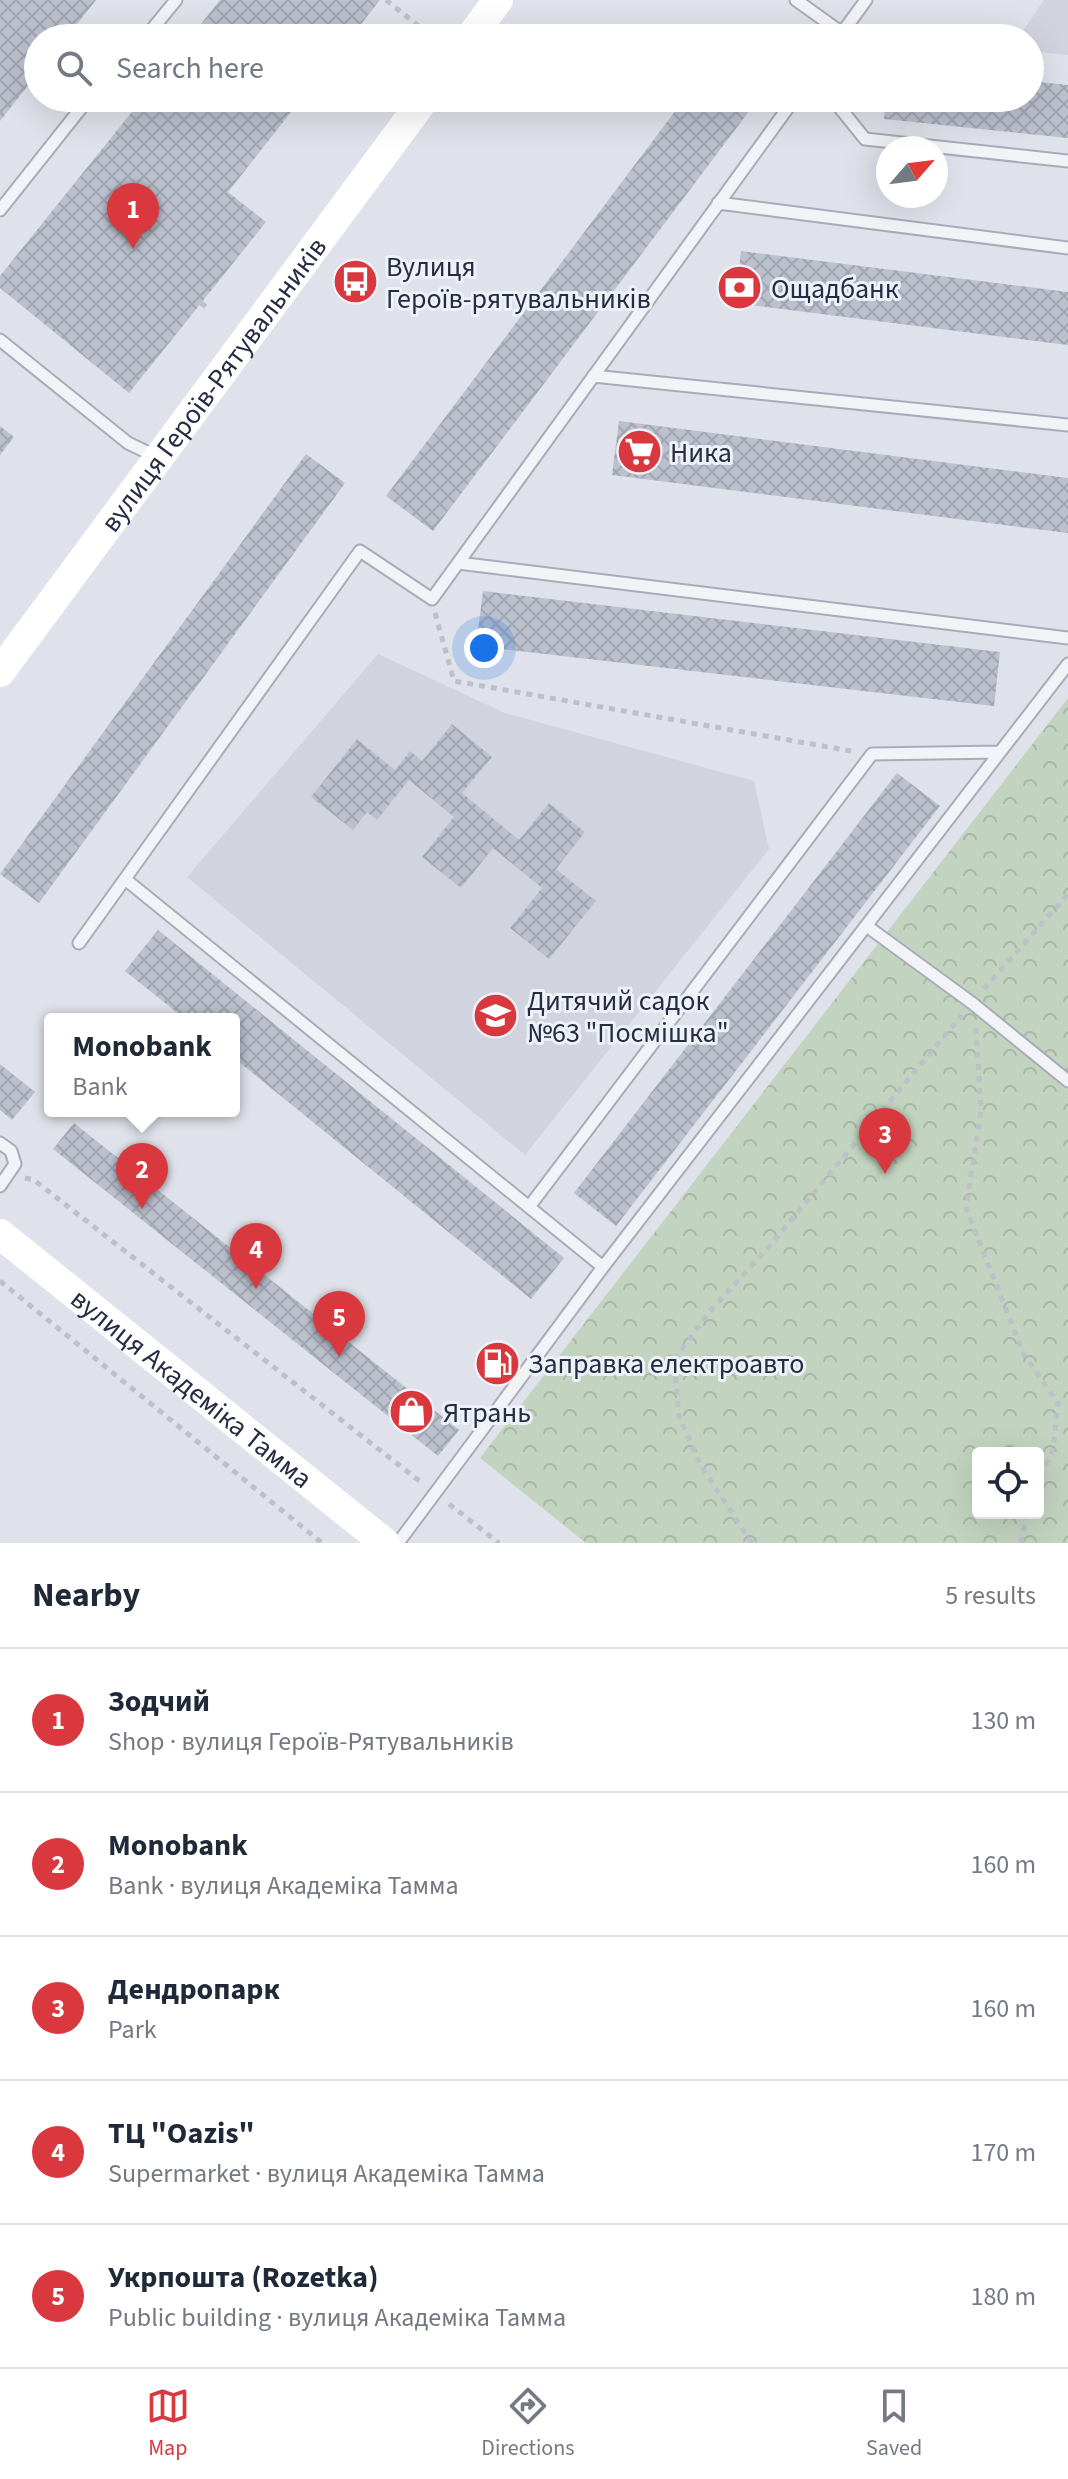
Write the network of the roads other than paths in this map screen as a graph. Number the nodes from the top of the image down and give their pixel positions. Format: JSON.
{"nodes":[{"id":1,"x":176,"y":0,"type":"edge"},
{"id":2,"x":498,"y":0,"type":"edge"},
{"id":3,"x":796,"y":0,"type":"edge"},
{"id":4,"x":866,"y":0,"type":"edge"},
{"id":5,"x":156,"y":24,"type":"edge"},
{"id":6,"x":480,"y":24,"type":"edge"},
{"id":7,"x":826,"y":24,"type":"edge"},
{"id":8,"x":848,"y":24,"type":"edge"},
{"id":9,"x":78,"y":112,"type":"edge"},
{"id":10,"x":415,"y":112,"type":"edge"},
{"id":11,"x":785,"y":112,"type":"edge"},
{"id":12,"x":843,"y":112,"type":"edge"},
{"id":13,"x":1068,"y":161,"type":"edge"},
{"id":14,"x":718,"y":203,"type":"junction"},
{"id":15,"x":0,"y":210,"type":"edge"},
{"id":16,"x":1068,"y":248,"type":"edge"},
{"id":17,"x":0,"y":340,"type":"edge"},
{"id":18,"x":593,"y":376,"type":"junction"},
{"id":19,"x":1068,"y":425,"type":"edge"},
{"id":20,"x":158,"y":457,"type":"junction"},
{"id":21,"x":458,"y":563,"type":"junction"},
{"id":22,"x":1068,"y":638,"type":"edge"},
{"id":23,"x":1068,"y":664,"type":"edge"},
{"id":24,"x":0,"y":672,"type":"edge"},
{"id":25,"x":1000,"y":752,"type":"junction"},
{"id":26,"x":125,"y":879,"type":"junction"},
{"id":27,"x":868,"y":927,"type":"junction"},
{"id":28,"x":79,"y":943,"type":"dead end"},
{"id":29,"x":1068,"y":1081,"type":"edge"},
{"id":30,"x":0,"y":1143,"type":"edge"},
{"id":31,"x":4,"y":1181,"type":"edge"},
{"id":32,"x":529,"y":1207,"type":"junction"},
{"id":33,"x":0,"y":1234,"type":"edge"},
{"id":34,"x":603,"y":1267,"type":"junction"},
{"id":35,"x":385,"y":1543,"type":"edge"},
{"id":36,"x":398,"y":1543,"type":"edge"}],
"edges":[{"from":1,"to":5,"type":"lane"},
{"from":2,"to":6,"type":"main road"},
{"from":3,"to":7,"type":"lane"},
{"from":4,"to":8,"type":"lane"},
{"from":9,"to":15,"type":"lane"},
{"from":10,"to":20,"type":"main road","name":"вулиця Героїв-Рятувальників"},
{"from":11,"to":14,"type":"lane"},
{"from":12,"to":13,"type":"lane"},
{"from":14,"to":16,"type":"lane"},
{"from":14,"to":18,"type":"lane"},
{"from":17,"to":20,"type":"lane"},
{"from":18,"to":19,"type":"lane"},
{"from":18,"to":21,"type":"lane"},
{"from":20,"to":24,"type":"main road","name":"вулиця Героїв-Рятувальників"},
{"from":21,"to":22,"type":"lane"},
{"from":21,"to":26,"type":"lane"},
{"from":23,"to":25,"type":"lane"},
{"from":25,"to":27,"type":"lane"},
{"from":25,"to":32,"type":"lane"},
{"from":26,"to":28,"type":"lane"},
{"from":26,"to":32,"type":"lane"},
{"from":27,"to":29,"type":"lane"},
{"from":27,"to":34,"type":"lane"},
{"from":30,"to":31,"type":"lane"},
{"from":32,"to":34,"type":"lane"},
{"from":33,"to":35,"type":"main road","name":"вулиця Академіка Тамма"},
{"from":34,"to":36,"type":"lane"}]}
